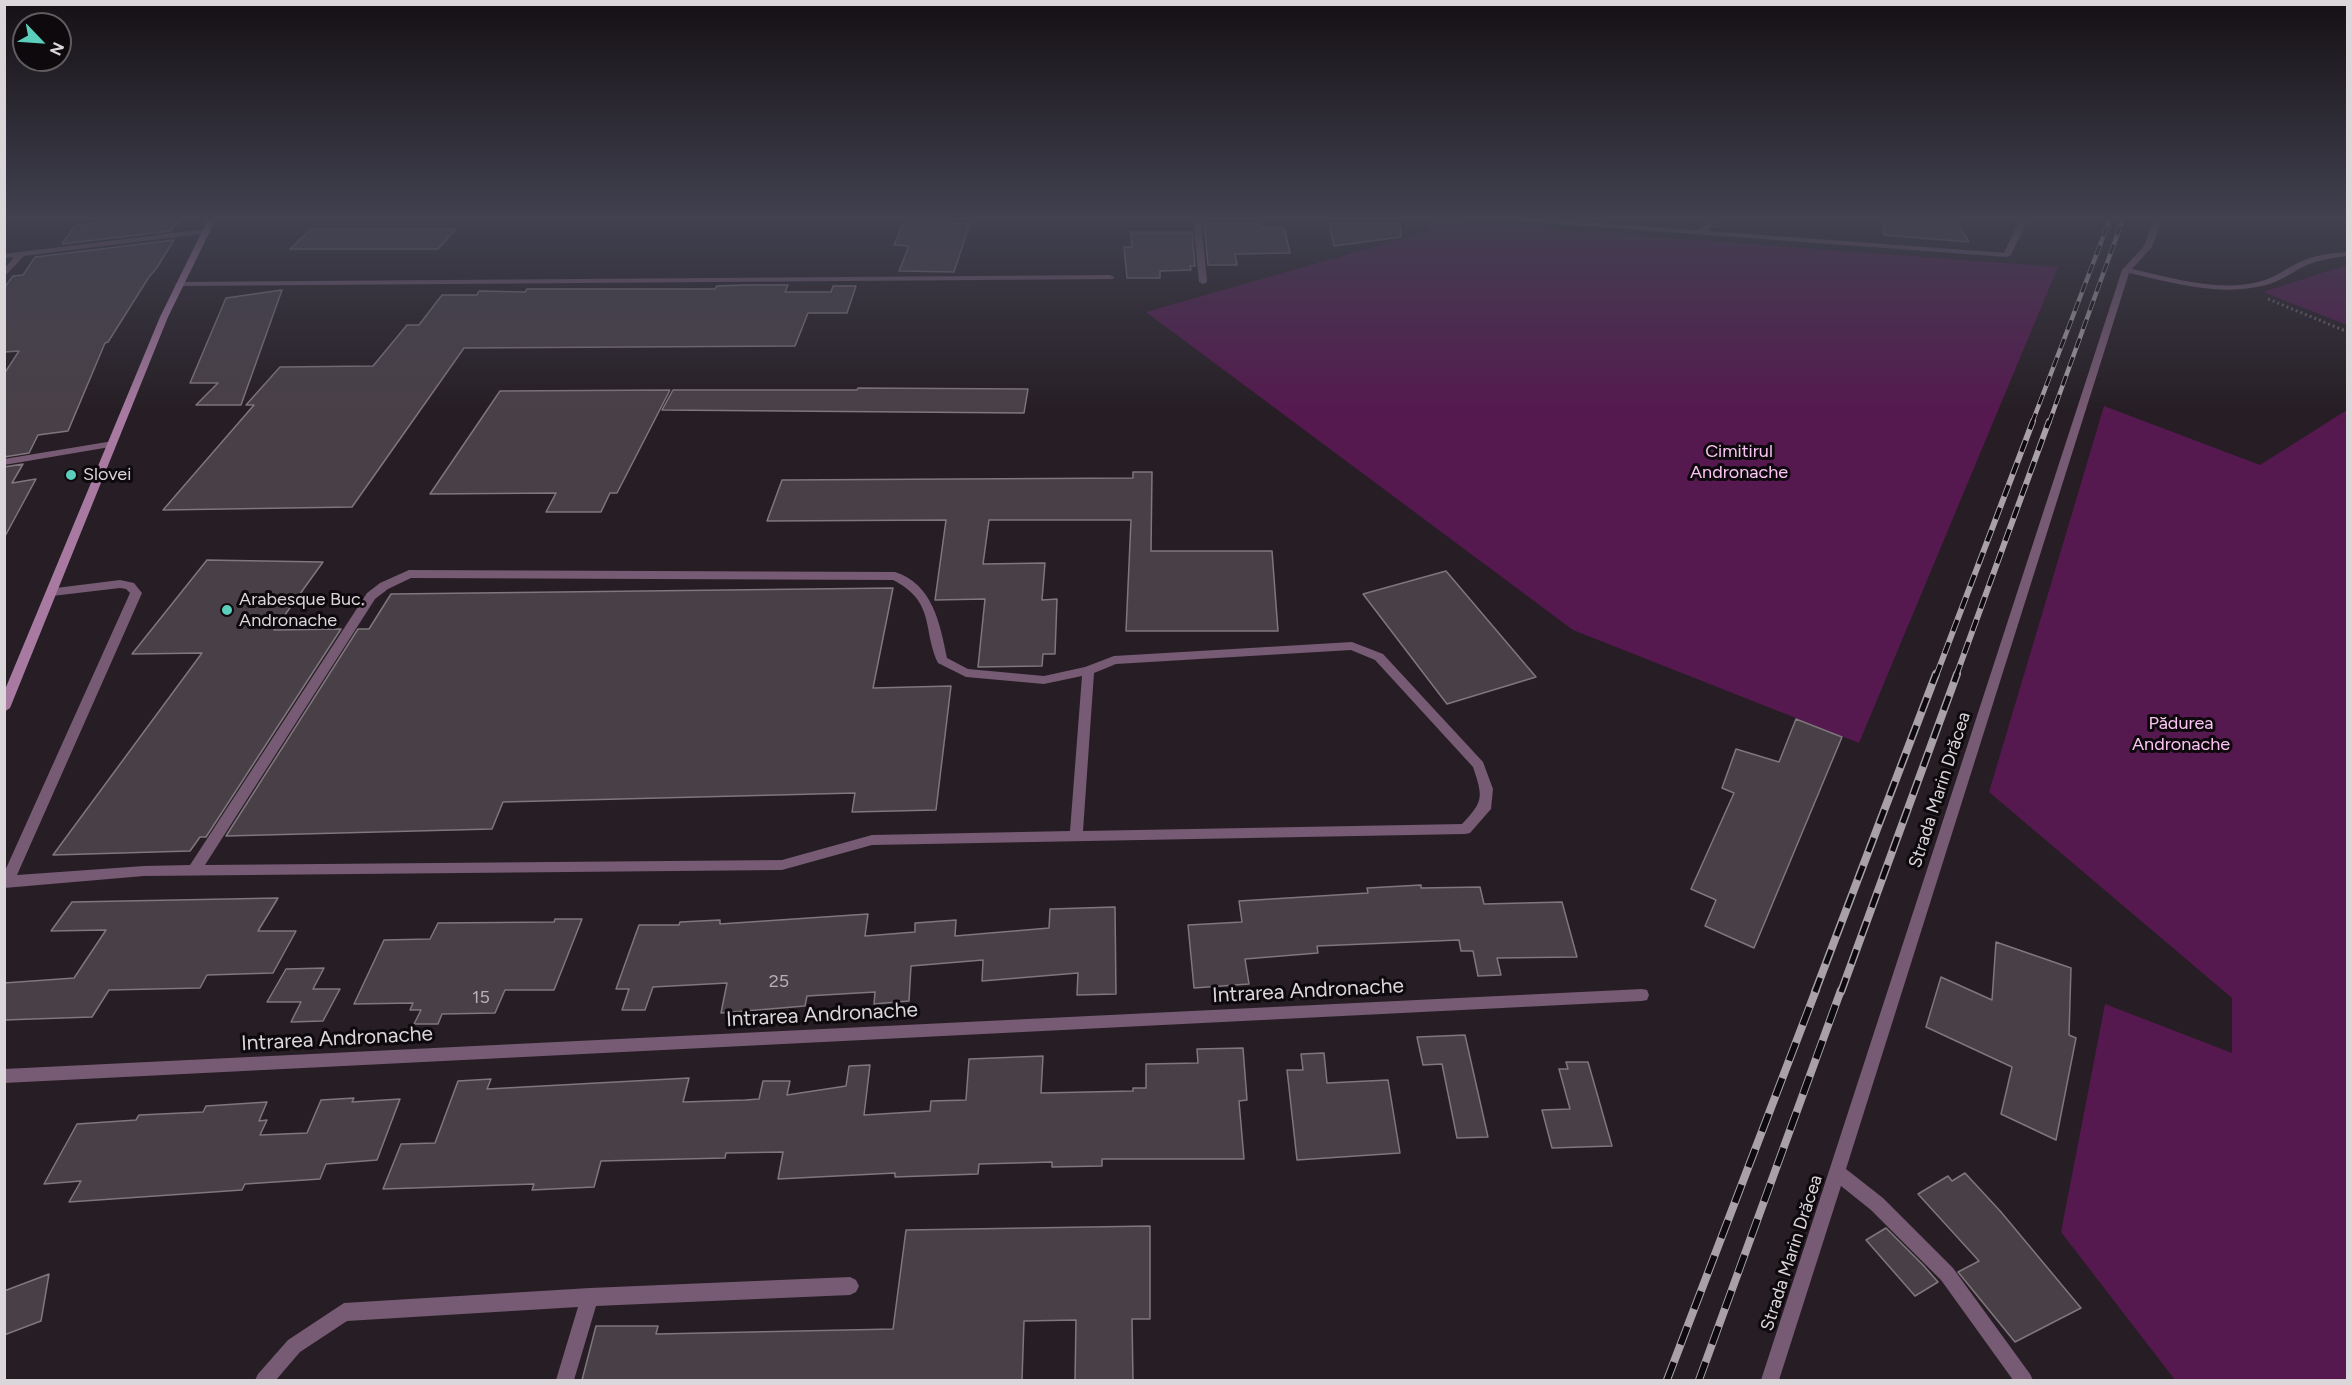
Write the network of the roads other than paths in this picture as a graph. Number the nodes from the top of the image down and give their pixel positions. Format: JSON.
{"nodes":[{"id":1,"x":179,"y":284,"type":"joint"},
{"id":2,"x":228,"y":284,"type":"edge"},
{"id":3,"x":2122,"y":284,"type":"edge"},
{"id":4,"x":2207,"y":284,"type":"edge"},
{"id":5,"x":2259,"y":284,"type":"edge"},
{"id":6,"x":113,"y":444,"type":"junction"},
{"id":7,"x":4,"y":462,"type":"edge"},
{"id":8,"x":52,"y":592,"type":"junction"},
{"id":9,"x":1088,"y":671,"type":"junction"},
{"id":10,"x":10,"y":682,"type":"edge"},
{"id":11,"x":4,"y":708,"type":"edge"},
{"id":12,"x":1076,"y":836,"type":"junction"},
{"id":13,"x":194,"y":870,"type":"junction"},
{"id":14,"x":6,"y":881,"type":"edge"},
{"id":15,"x":1642,"y":995,"type":"dead end"},
{"id":16,"x":4,"y":1076,"type":"edge"},
{"id":17,"x":1836,"y":1172,"type":"junction"},
{"id":18,"x":850,"y":1286,"type":"dead end"},
{"id":19,"x":590,"y":1297,"type":"junction"},
{"id":20,"x":264,"y":1380,"type":"edge"},
{"id":21,"x":564,"y":1380,"type":"edge"},
{"id":22,"x":1770,"y":1380,"type":"edge"},
{"id":23,"x":2024,"y":1380,"type":"edge"}],
"edges":[{"from":1,"to":2,"type":"street"},
{"from":1,"to":6,"type":"main road"},
{"from":3,"to":17,"type":"street","name":"Strada Marin Drăcea"},
{"from":4,"to":5,"type":"street"},
{"from":6,"to":7,"type":"street"},
{"from":6,"to":8,"type":"main road"},
{"from":8,"to":10,"type":"main road"},
{"from":8,"to":14,"type":"street"},
{"from":9,"to":12,"type":"street"},
{"from":9,"to":12,"type":"street"},
{"from":9,"to":13,"type":"street"},
{"from":10,"to":11,"type":"main road"},
{"from":12,"to":13,"type":"street"},
{"from":13,"to":14,"type":"street"},
{"from":15,"to":16,"type":"street","name":"Intrarea Andronache"},
{"from":17,"to":22,"type":"street","name":"Strada Marin Drăcea"},
{"from":17,"to":23,"type":"street"},
{"from":18,"to":19,"type":"street"},
{"from":19,"to":20,"type":"street"},
{"from":19,"to":21,"type":"street"}]}
